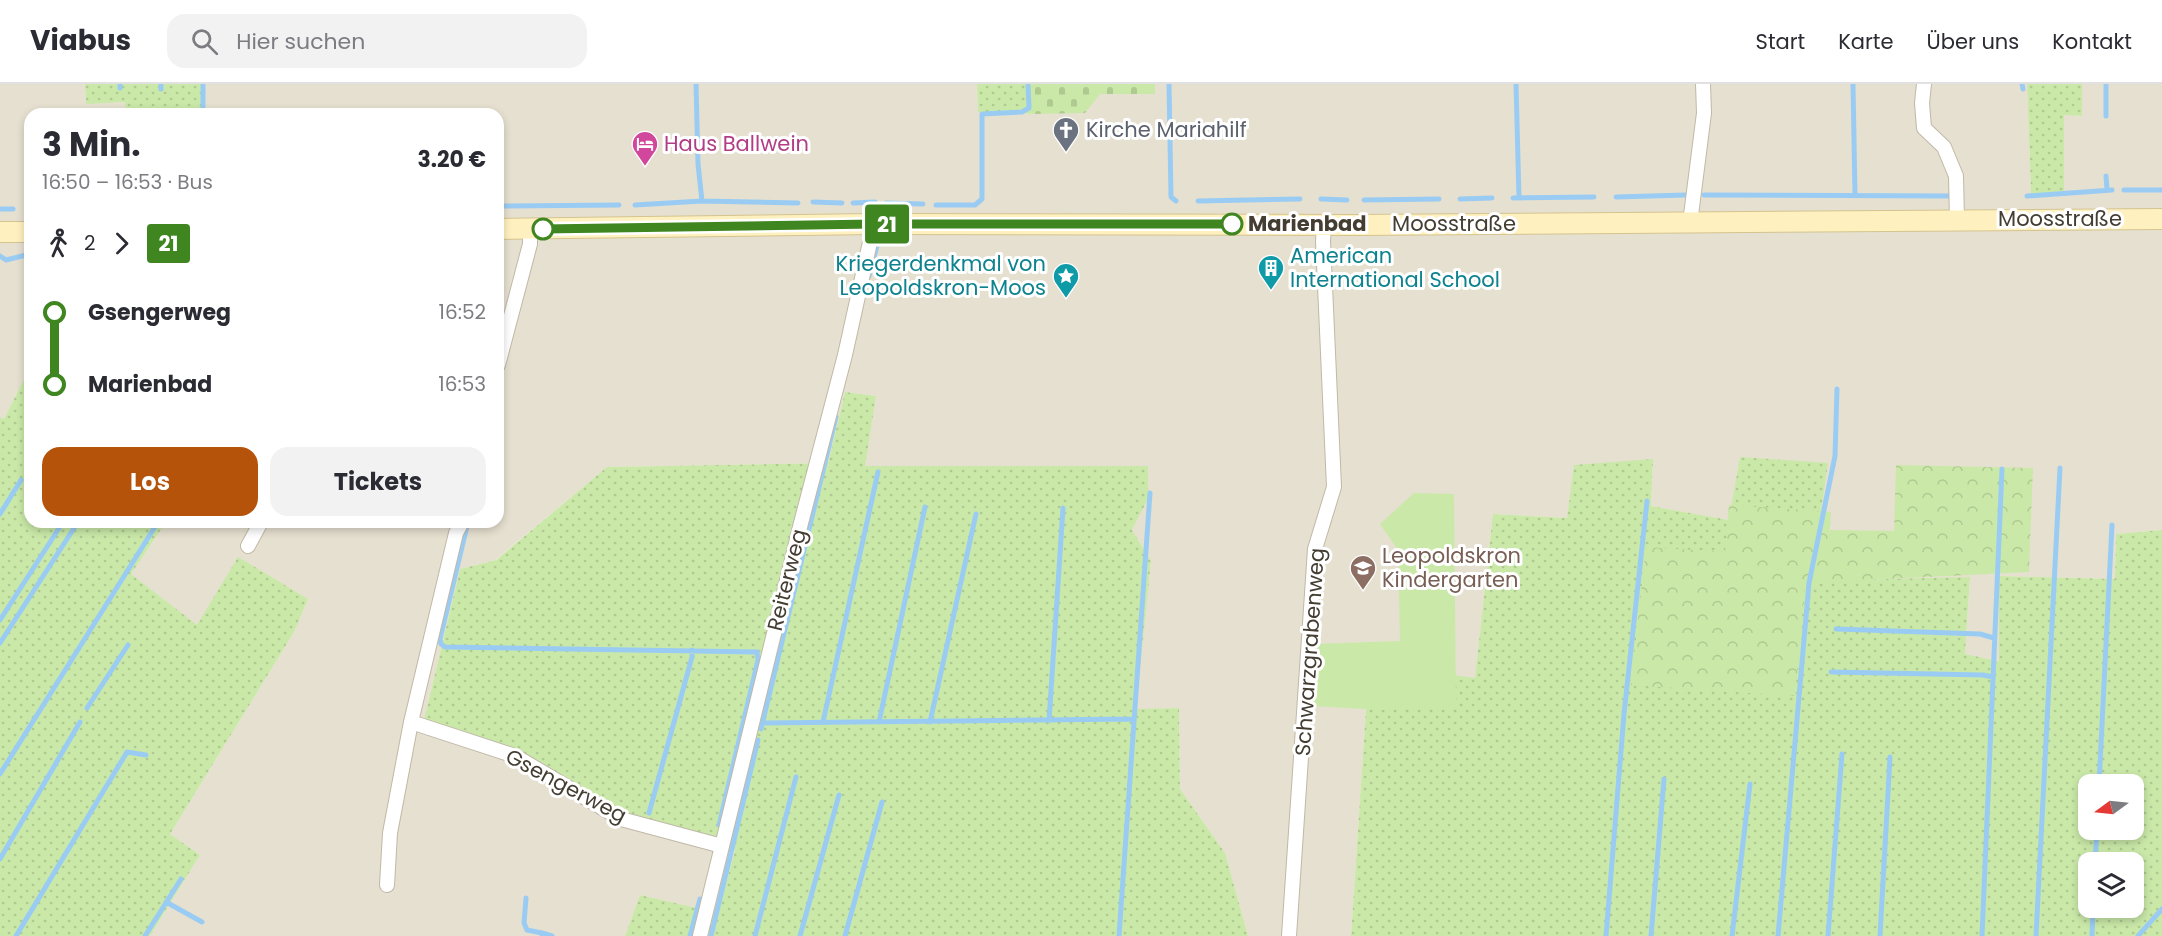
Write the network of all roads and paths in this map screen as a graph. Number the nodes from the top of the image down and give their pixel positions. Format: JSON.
{"nodes":[{"id":1,"x":1703,"y":84,"type":"edge"},
{"id":2,"x":1924,"y":84,"type":"edge"},
{"id":3,"x":2162,"y":219,"type":"edge"},
{"id":4,"x":1957,"y":220,"type":"junction"},
{"id":5,"x":1690,"y":223,"type":"junction"},
{"id":6,"x":874,"y":224,"type":"junction"},
{"id":7,"x":1324,"y":225,"type":"junction"},
{"id":8,"x":504,"y":229,"type":"edge"},
{"id":9,"x":530,"y":229,"type":"junction"},
{"id":10,"x":0,"y":232,"type":"edge"},
{"id":11,"x":24,"y":232,"type":"edge"},
{"id":12,"x":504,"y":342,"type":"edge"},
{"id":13,"x":258,"y":528,"type":"edge"},
{"id":14,"x":459,"y":528,"type":"edge"},
{"id":15,"x":248,"y":546,"type":"dead end"},
{"id":16,"x":411,"y":722,"type":"junction"},
{"id":17,"x":722,"y":846,"type":"junction"},
{"id":18,"x":387,"y":885,"type":"dead end"},
{"id":19,"x":700,"y":936,"type":"edge"},
{"id":20,"x":1289,"y":936,"type":"edge"}],
"edges":[{"from":1,"to":5,"type":"street"},
{"from":2,"to":4,"type":"street"},
{"from":3,"to":4,"type":"street","name":"Moosstraße"},
{"from":4,"to":5,"type":"street","name":"Moosstraße"},
{"from":5,"to":7,"type":"street","name":"Moosstraße"},
{"from":6,"to":7,"type":"street","name":"Moosstraße"},
{"from":6,"to":9,"type":"street","name":"Moosstraße"},
{"from":6,"to":17,"type":"street","name":"Reiterweg"},
{"from":7,"to":20,"type":"street","name":"Schwarzgrabenweg"},
{"from":8,"to":9,"type":"street","name":"Moosstraße"},
{"from":9,"to":12,"type":"street"},
{"from":10,"to":11,"type":"street"},
{"from":13,"to":15,"type":"street"},
{"from":14,"to":16,"type":"street"},
{"from":16,"to":17,"type":"street","name":"Gsengerweg"},
{"from":16,"to":18,"type":"street"},
{"from":17,"to":19,"type":"street","name":"Reiterweg"}]}
